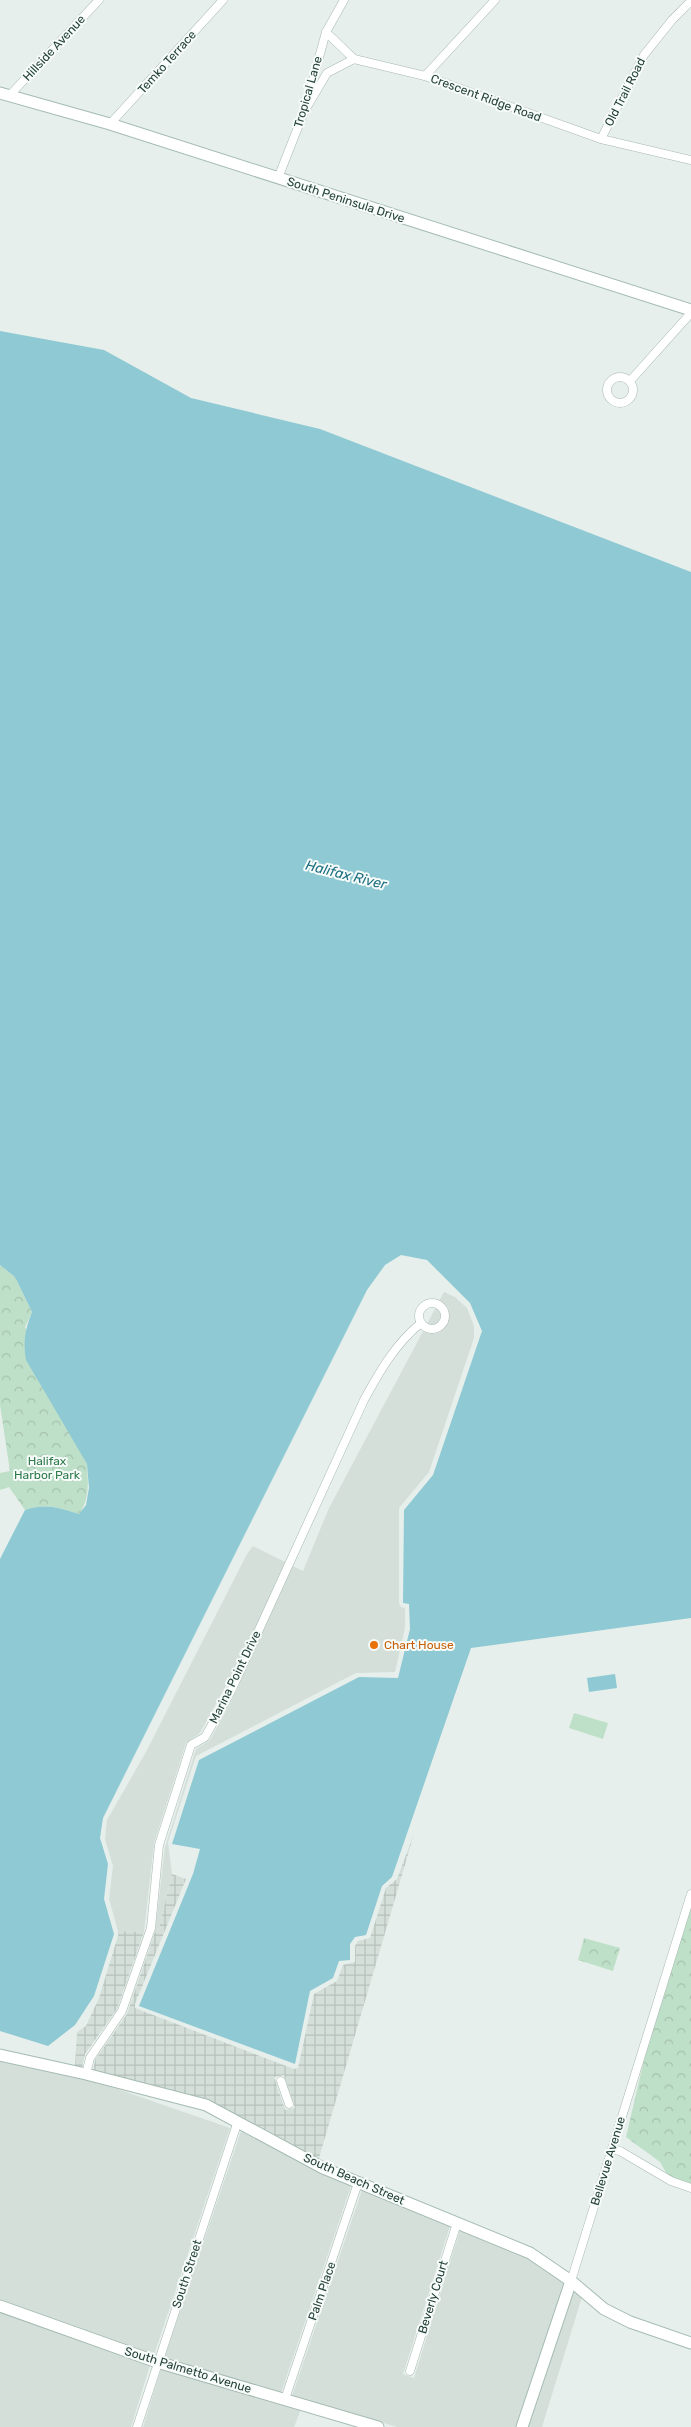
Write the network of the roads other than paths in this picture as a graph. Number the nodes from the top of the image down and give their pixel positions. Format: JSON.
{"nodes":[{"id":1,"x":99,"y":0,"type":"edge"},
{"id":2,"x":223,"y":0,"type":"edge"},
{"id":3,"x":344,"y":0,"type":"edge"},
{"id":4,"x":495,"y":0,"type":"edge"},
{"id":5,"x":691,"y":1,"type":"edge"},
{"id":6,"x":326,"y":32,"type":"junction"},
{"id":7,"x":354,"y":59,"type":"junction"},
{"id":8,"x":425,"y":76,"type":"junction"},
{"id":9,"x":4,"y":95,"type":"edge"},
{"id":10,"x":304,"y":112,"type":"junction"},
{"id":11,"x":110,"y":124,"type":"junction"},
{"id":12,"x":601,"y":139,"type":"junction"},
{"id":13,"x":691,"y":160,"type":"edge"},
{"id":14,"x":278,"y":178,"type":"junction"},
{"id":15,"x":691,"y":311,"type":"edge"},
{"id":16,"x":630,"y":381,"type":"dead end"},
{"id":17,"x":422,"y":1323,"type":"dead end"},
{"id":18,"x":691,"y":1894,"type":"edge"},
{"id":19,"x":0,"y":2055,"type":"edge"},
{"id":20,"x":86,"y":2074,"type":"junction"},
{"id":21,"x":281,"y":2081,"type":"dead end"},
{"id":22,"x":289,"y":2104,"type":"dead end"},
{"id":23,"x":238,"y":2121,"type":"junction"},
{"id":24,"x":612,"y":2149,"type":"junction"},
{"id":25,"x":358,"y":2183,"type":"junction"},
{"id":26,"x":691,"y":2188,"type":"edge"},
{"id":27,"x":457,"y":2223,"type":"junction"},
{"id":28,"x":571,"y":2281,"type":"junction"},
{"id":29,"x":0,"y":2306,"type":"edge"},
{"id":30,"x":691,"y":2343,"type":"edge"},
{"id":31,"x":157,"y":2362,"type":"junction"},
{"id":32,"x":410,"y":2371,"type":"dead end"},
{"id":33,"x":285,"y":2399,"type":"junction"},
{"id":34,"x":137,"y":2427,"type":"edge"},
{"id":35,"x":378,"y":2427,"type":"edge"},
{"id":36,"x":522,"y":2427,"type":"edge"}],
"edges":[{"from":1,"to":9,"type":"street","name":"Hillside Avenue"},
{"from":2,"to":11,"type":"street","name":"Temko Terrace"},
{"from":3,"to":6,"type":"street","name":"Tropical Lane"},
{"from":4,"to":8,"type":"street"},
{"from":5,"to":12,"type":"street","name":"Old Trail Road"},
{"from":6,"to":7,"type":"street"},
{"from":6,"to":10,"type":"street","name":"Tropical Lane"},
{"from":7,"to":8,"type":"street","name":"Crescent Ridge Road"},
{"from":7,"to":10,"type":"street"},
{"from":8,"to":12,"type":"street","name":"Crescent Ridge Road"},
{"from":9,"to":11,"type":"street","name":"South Peninsula Drive"},
{"from":10,"to":14,"type":"street","name":"Tropical Lane"},
{"from":11,"to":14,"type":"street","name":"South Peninsula Drive"},
{"from":12,"to":13,"type":"street","name":"Crescent Ridge Road"},
{"from":14,"to":15,"type":"street","name":"South Peninsula Drive"},
{"from":15,"to":16,"type":"street"},
{"from":17,"to":20,"type":"street","name":"Marina Point Drive"},
{"from":18,"to":24,"type":"street","name":"Bellevue Avenue"},
{"from":19,"to":20,"type":"street","name":"South Beach Street"},
{"from":20,"to":23,"type":"street","name":"South Beach Street"},
{"from":21,"to":22,"type":"street"},
{"from":23,"to":25,"type":"street","name":"South Beach Street"},
{"from":23,"to":31,"type":"street","name":"South Street"},
{"from":24,"to":26,"type":"street"},
{"from":24,"to":28,"type":"street","name":"Bellevue Avenue"},
{"from":25,"to":27,"type":"street","name":"South Beach Street"},
{"from":25,"to":33,"type":"street","name":"Palm Place"},
{"from":27,"to":28,"type":"street","name":"South Beach Street"},
{"from":27,"to":32,"type":"street","name":"Beverly Court"},
{"from":28,"to":30,"type":"street","name":"South Beach Street"},
{"from":28,"to":36,"type":"street","name":"Bellevue Avenue"},
{"from":29,"to":31,"type":"street","name":"South Palmetto Avenue"},
{"from":31,"to":33,"type":"street","name":"South Palmetto Avenue"},
{"from":31,"to":34,"type":"street","name":"South Street"},
{"from":33,"to":35,"type":"street","name":"South Palmetto Avenue"}]}
